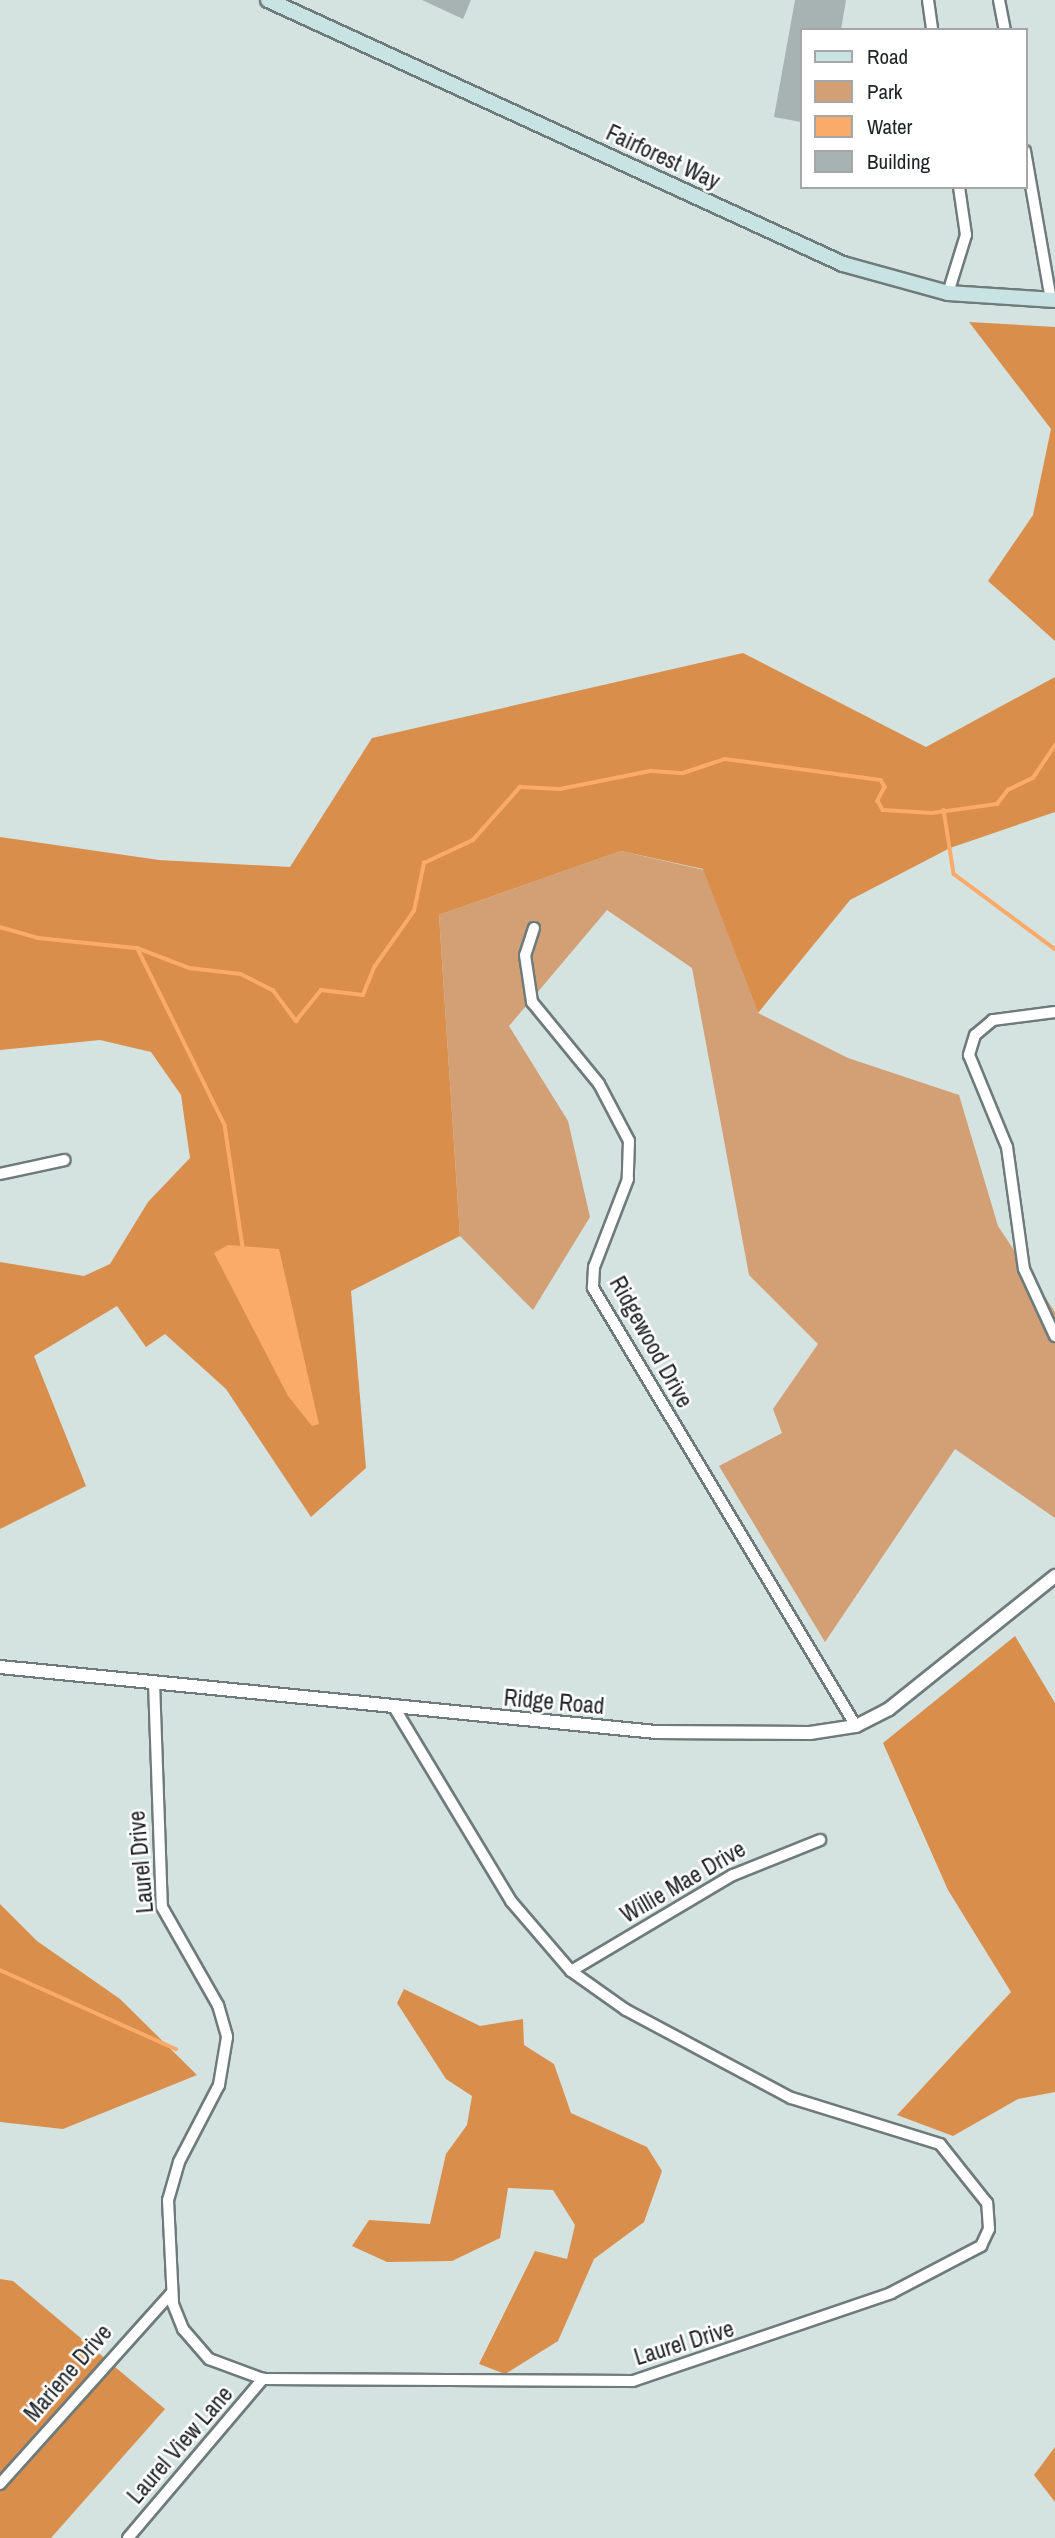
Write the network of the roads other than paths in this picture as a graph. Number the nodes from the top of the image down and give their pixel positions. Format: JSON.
{"nodes":[{"id":1,"x":268,"y":0,"type":"edge"},
{"id":2,"x":929,"y":0,"type":"edge"},
{"id":3,"x":999,"y":0,"type":"edge"},
{"id":4,"x":932,"y":28,"type":"edge"},
{"id":5,"x":1004,"y":28,"type":"edge"},
{"id":6,"x":1027,"y":162,"type":"edge"},
{"id":7,"x":959,"y":189,"type":"edge"},
{"id":8,"x":948,"y":293,"type":"junction"},
{"id":9,"x":1053,"y":300,"type":"edge"},
{"id":10,"x":534,"y":928,"type":"dead end"},
{"id":11,"x":1055,"y":1012,"type":"edge"},
{"id":12,"x":65,"y":1160,"type":"dead end"},
{"id":13,"x":0,"y":1174,"type":"edge"},
{"id":14,"x":1055,"y":1336,"type":"edge"},
{"id":15,"x":1055,"y":1576,"type":"edge"},
{"id":16,"x":0,"y":1667,"type":"edge"},
{"id":17,"x":154,"y":1682,"type":"junction"},
{"id":18,"x":394,"y":1707,"type":"junction"},
{"id":19,"x":856,"y":1726,"type":"junction"},
{"id":20,"x":820,"y":1840,"type":"dead end"},
{"id":21,"x":572,"y":1972,"type":"junction"},
{"id":22,"x":172,"y":2292,"type":"junction"},
{"id":23,"x":263,"y":2379,"type":"junction"},
{"id":24,"x":0,"y":2484,"type":"edge"},
{"id":25,"x":128,"y":2538,"type":"edge"}],
"edges":[{"from":1,"to":8,"type":"main road","name":"Fairforest Way"},
{"from":2,"to":4,"type":"street"},
{"from":3,"to":5,"type":"street"},
{"from":6,"to":9,"type":"street"},
{"from":7,"to":8,"type":"street"},
{"from":8,"to":9,"type":"main road","name":"Fairforest Way"},
{"from":10,"to":19,"type":"street","name":"Ridgewood Drive"},
{"from":11,"to":14,"type":"street"},
{"from":12,"to":13,"type":"street"},
{"from":15,"to":19,"type":"street","name":"Ridge Road"},
{"from":16,"to":17,"type":"street","name":"Ridge Road"},
{"from":17,"to":18,"type":"street","name":"Ridge Road"},
{"from":17,"to":22,"type":"street","name":"Laurel Drive"},
{"from":18,"to":19,"type":"street","name":"Ridge Road"},
{"from":18,"to":21,"type":"street","name":"Laurel Drive"},
{"from":20,"to":21,"type":"street","name":"Willie Mae Drive"},
{"from":21,"to":23,"type":"street","name":"Laurel Drive"},
{"from":22,"to":23,"type":"street","name":"Laurel Drive"},
{"from":22,"to":24,"type":"street","name":"Mariene Drive"},
{"from":23,"to":25,"type":"street","name":"Laurel View Lane"}]}
